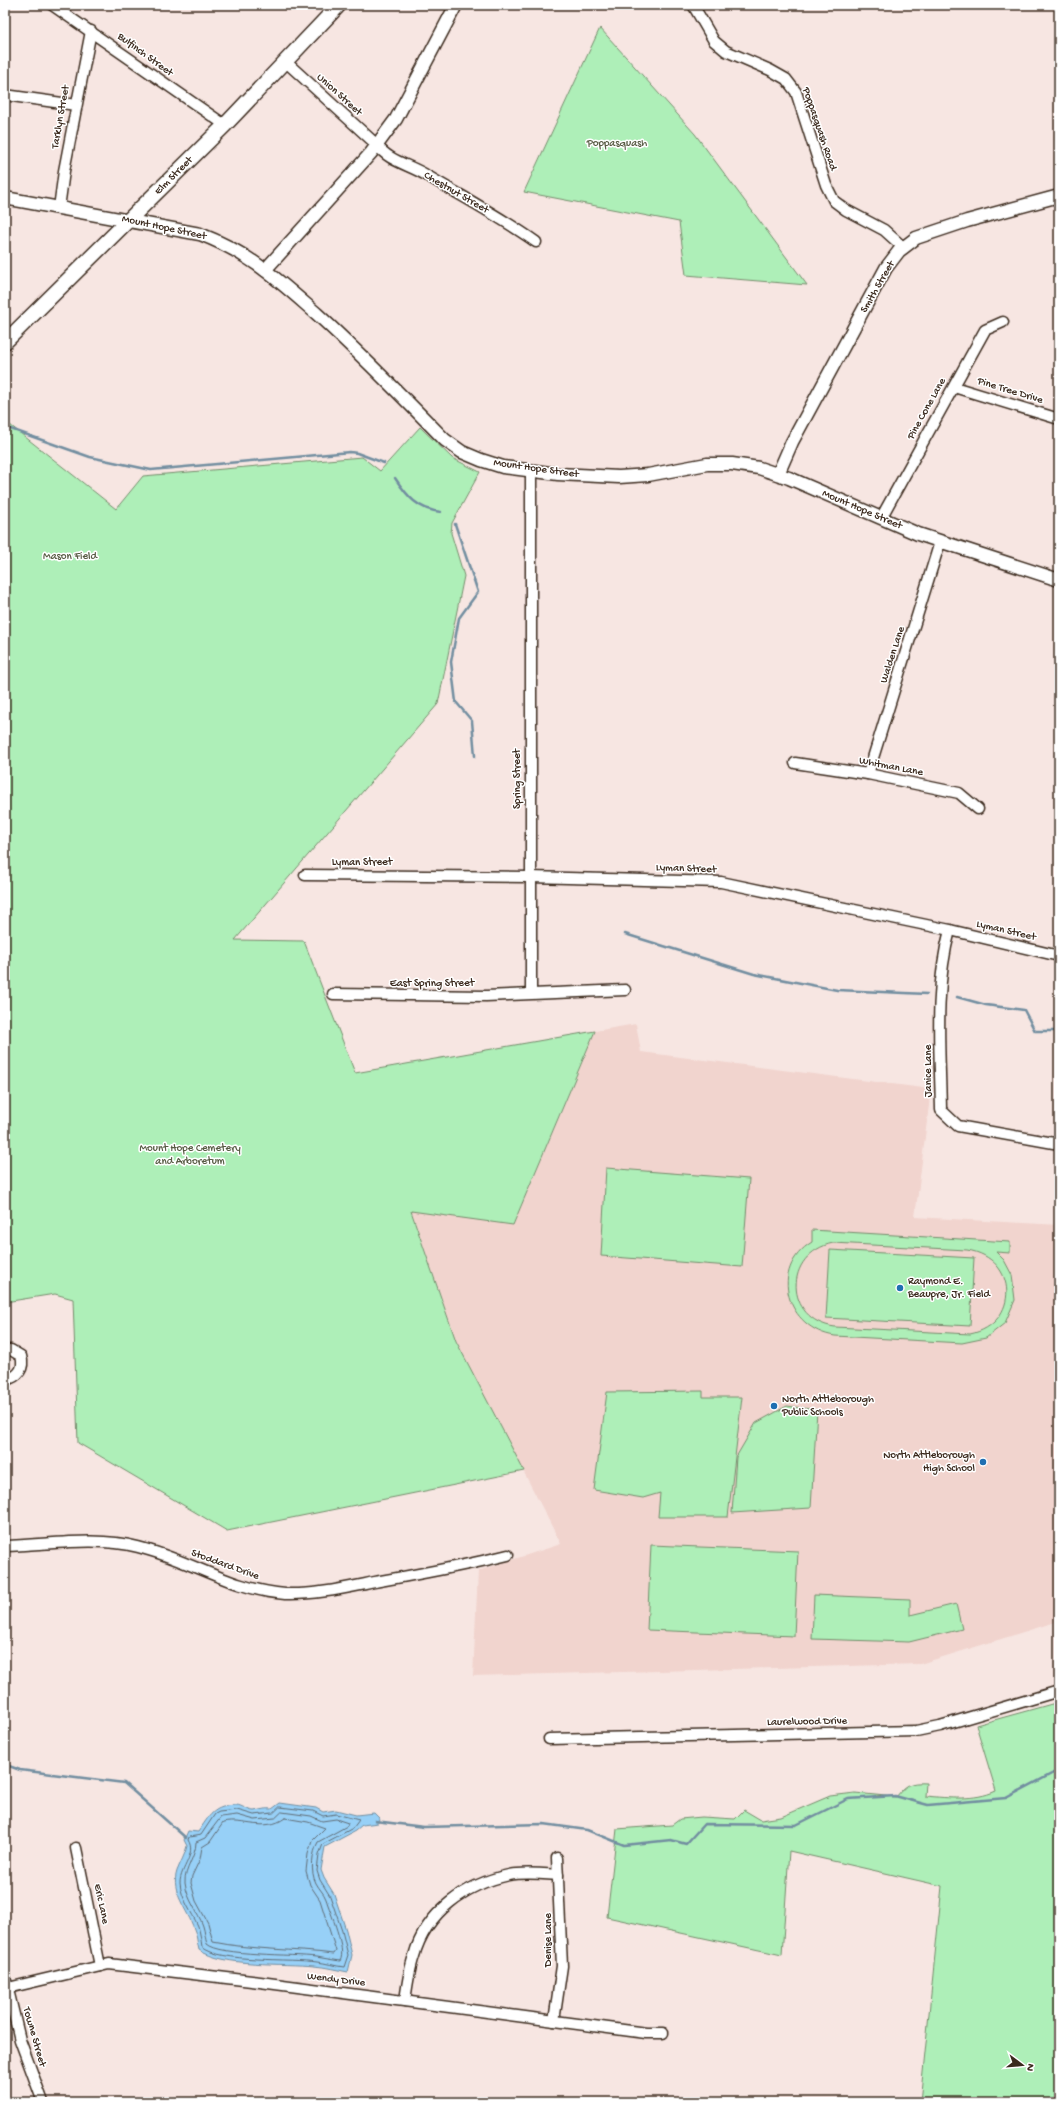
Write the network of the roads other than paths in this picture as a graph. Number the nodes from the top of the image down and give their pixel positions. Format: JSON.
{"nodes":[{"id":1,"x":52,"y":5,"type":"edge"},
{"id":2,"x":339,"y":5,"type":"edge"},
{"id":3,"x":456,"y":5,"type":"edge"},
{"id":4,"x":693,"y":5,"type":"edge"},
{"id":5,"x":90,"y":32,"type":"junction"},
{"id":6,"x":286,"y":62,"type":"junction"},
{"id":7,"x":5,"y":95,"type":"edge"},
{"id":8,"x":76,"y":105,"type":"junction"},
{"id":9,"x":224,"y":125,"type":"junction"},
{"id":10,"x":377,"y":145,"type":"junction"},
{"id":11,"x":1059,"y":196,"type":"edge"},
{"id":12,"x":5,"y":198,"type":"edge"},
{"id":13,"x":59,"y":208,"type":"junction"},
{"id":14,"x":129,"y":220,"type":"junction"},
{"id":15,"x":536,"y":242,"type":"dead end"},
{"id":16,"x":904,"y":248,"type":"junction"},
{"id":17,"x":265,"y":270,"type":"junction"},
{"id":18,"x":1003,"y":322,"type":"dead end"},
{"id":19,"x":5,"y":342,"type":"edge"},
{"id":20,"x":954,"y":387,"type":"junction"},
{"id":21,"x":1059,"y":419,"type":"edge"},
{"id":22,"x":531,"y":471,"type":"junction"},
{"id":23,"x":778,"y":474,"type":"junction"},
{"id":24,"x":881,"y":518,"type":"junction"},
{"id":25,"x":940,"y":542,"type":"junction"},
{"id":26,"x":1059,"y":580,"type":"edge"},
{"id":27,"x":795,"y":764,"type":"dead end"},
{"id":28,"x":868,"y":774,"type":"junction"},
{"id":29,"x":978,"y":809,"type":"dead end"},
{"id":30,"x":305,"y":875,"type":"dead end"},
{"id":31,"x":530,"y":877,"type":"junction"},
{"id":32,"x":950,"y":930,"type":"junction"},
{"id":33,"x":1059,"y":956,"type":"edge"},
{"id":34,"x":626,"y":990,"type":"dead end"},
{"id":35,"x":531,"y":993,"type":"junction"},
{"id":36,"x":333,"y":994,"type":"dead end"},
{"id":37,"x":1059,"y":1144,"type":"edge"},
{"id":38,"x":5,"y":1350,"type":"edge"},
{"id":39,"x":5,"y":1380,"type":"edge"},
{"id":40,"x":5,"y":1546,"type":"edge"},
{"id":41,"x":508,"y":1555,"type":"dead end"},
{"id":42,"x":1059,"y":1690,"type":"edge"},
{"id":43,"x":549,"y":1739,"type":"dead end"},
{"id":44,"x":76,"y":1848,"type":"dead end"},
{"id":45,"x":557,"y":1858,"type":"dead end"},
{"id":46,"x":558,"y":1875,"type":"junction"},
{"id":47,"x":100,"y":1966,"type":"junction"},
{"id":48,"x":5,"y":1977,"type":"edge"},
{"id":49,"x":8,"y":1988,"type":"junction"},
{"id":50,"x":405,"y":2001,"type":"junction"},
{"id":51,"x":554,"y":2021,"type":"junction"},
{"id":52,"x":663,"y":2033,"type":"dead end"},
{"id":53,"x":43,"y":2102,"type":"edge"}],
"edges":[{"from":1,"to":5,"type":"street","name":"Bulfinch Street"},
{"from":2,"to":6,"type":"main road","name":"Elm Street"},
{"from":3,"to":10,"type":"street"},
{"from":4,"to":16,"type":"street","name":"Poppasquash Road"},
{"from":5,"to":8,"type":"street","name":"Tarklyn Street"},
{"from":5,"to":9,"type":"street","name":"Bulfinch Street"},
{"from":6,"to":9,"type":"main road","name":"Elm Street"},
{"from":6,"to":10,"type":"street","name":"Union Street"},
{"from":7,"to":8,"type":"street"},
{"from":8,"to":13,"type":"street","name":"Tarklyn Street"},
{"from":9,"to":14,"type":"main road","name":"Elm Street"},
{"from":10,"to":15,"type":"street","name":"Chestnut Street"},
{"from":10,"to":17,"type":"street"},
{"from":11,"to":16,"type":"street","name":"Smith Street"},
{"from":12,"to":13,"type":"street","name":"Mount Hope Street"},
{"from":13,"to":14,"type":"street","name":"Mount Hope Street"},
{"from":14,"to":17,"type":"street","name":"Mount Hope Street"},
{"from":14,"to":19,"type":"main road","name":"Elm Street"},
{"from":16,"to":23,"type":"street","name":"Smith Street"},
{"from":17,"to":22,"type":"street","name":"Mount Hope Street"},
{"from":18,"to":20,"type":"street","name":"Pine Cone Lane"},
{"from":20,"to":21,"type":"street","name":"Pine Tree Drive"},
{"from":20,"to":24,"type":"street","name":"Pine Cone Lane"},
{"from":22,"to":23,"type":"street","name":"Mount Hope Street"},
{"from":22,"to":31,"type":"street","name":"Spring Street"},
{"from":23,"to":24,"type":"street","name":"Mount Hope Street"},
{"from":24,"to":25,"type":"street","name":"Mount Hope Street"},
{"from":25,"to":26,"type":"street","name":"Mount Hope Street"},
{"from":25,"to":28,"type":"street","name":"Walden Lane"},
{"from":27,"to":28,"type":"street","name":"Whitman Lane"},
{"from":28,"to":29,"type":"street","name":"Whitman Lane"},
{"from":30,"to":31,"type":"street","name":"Lyman Street"},
{"from":31,"to":32,"type":"street","name":"Lyman Street"},
{"from":31,"to":35,"type":"street","name":"Spring Street"},
{"from":32,"to":33,"type":"street","name":"Lyman Street"},
{"from":32,"to":37,"type":"street","name":"Janice Lane"},
{"from":34,"to":35,"type":"street"},
{"from":35,"to":36,"type":"street","name":"East Spring Street"},
{"from":38,"to":39,"type":"street"},
{"from":40,"to":41,"type":"street","name":"Stoddard Drive"},
{"from":42,"to":43,"type":"street","name":"Laurelwood Drive"},
{"from":44,"to":47,"type":"street","name":"Eric Lane"},
{"from":45,"to":46,"type":"street","name":"Denise Lane"},
{"from":46,"to":50,"type":"street"},
{"from":46,"to":51,"type":"street","name":"Denise Lane"},
{"from":47,"to":49,"type":"street","name":"Wendy Drive"},
{"from":47,"to":50,"type":"street","name":"Wendy Drive"},
{"from":48,"to":49,"type":"street","name":"Towne Street"},
{"from":49,"to":53,"type":"street","name":"Towne Street"},
{"from":50,"to":51,"type":"street","name":"Wendy Drive"},
{"from":51,"to":52,"type":"street","name":"Wendy Drive"}]}
